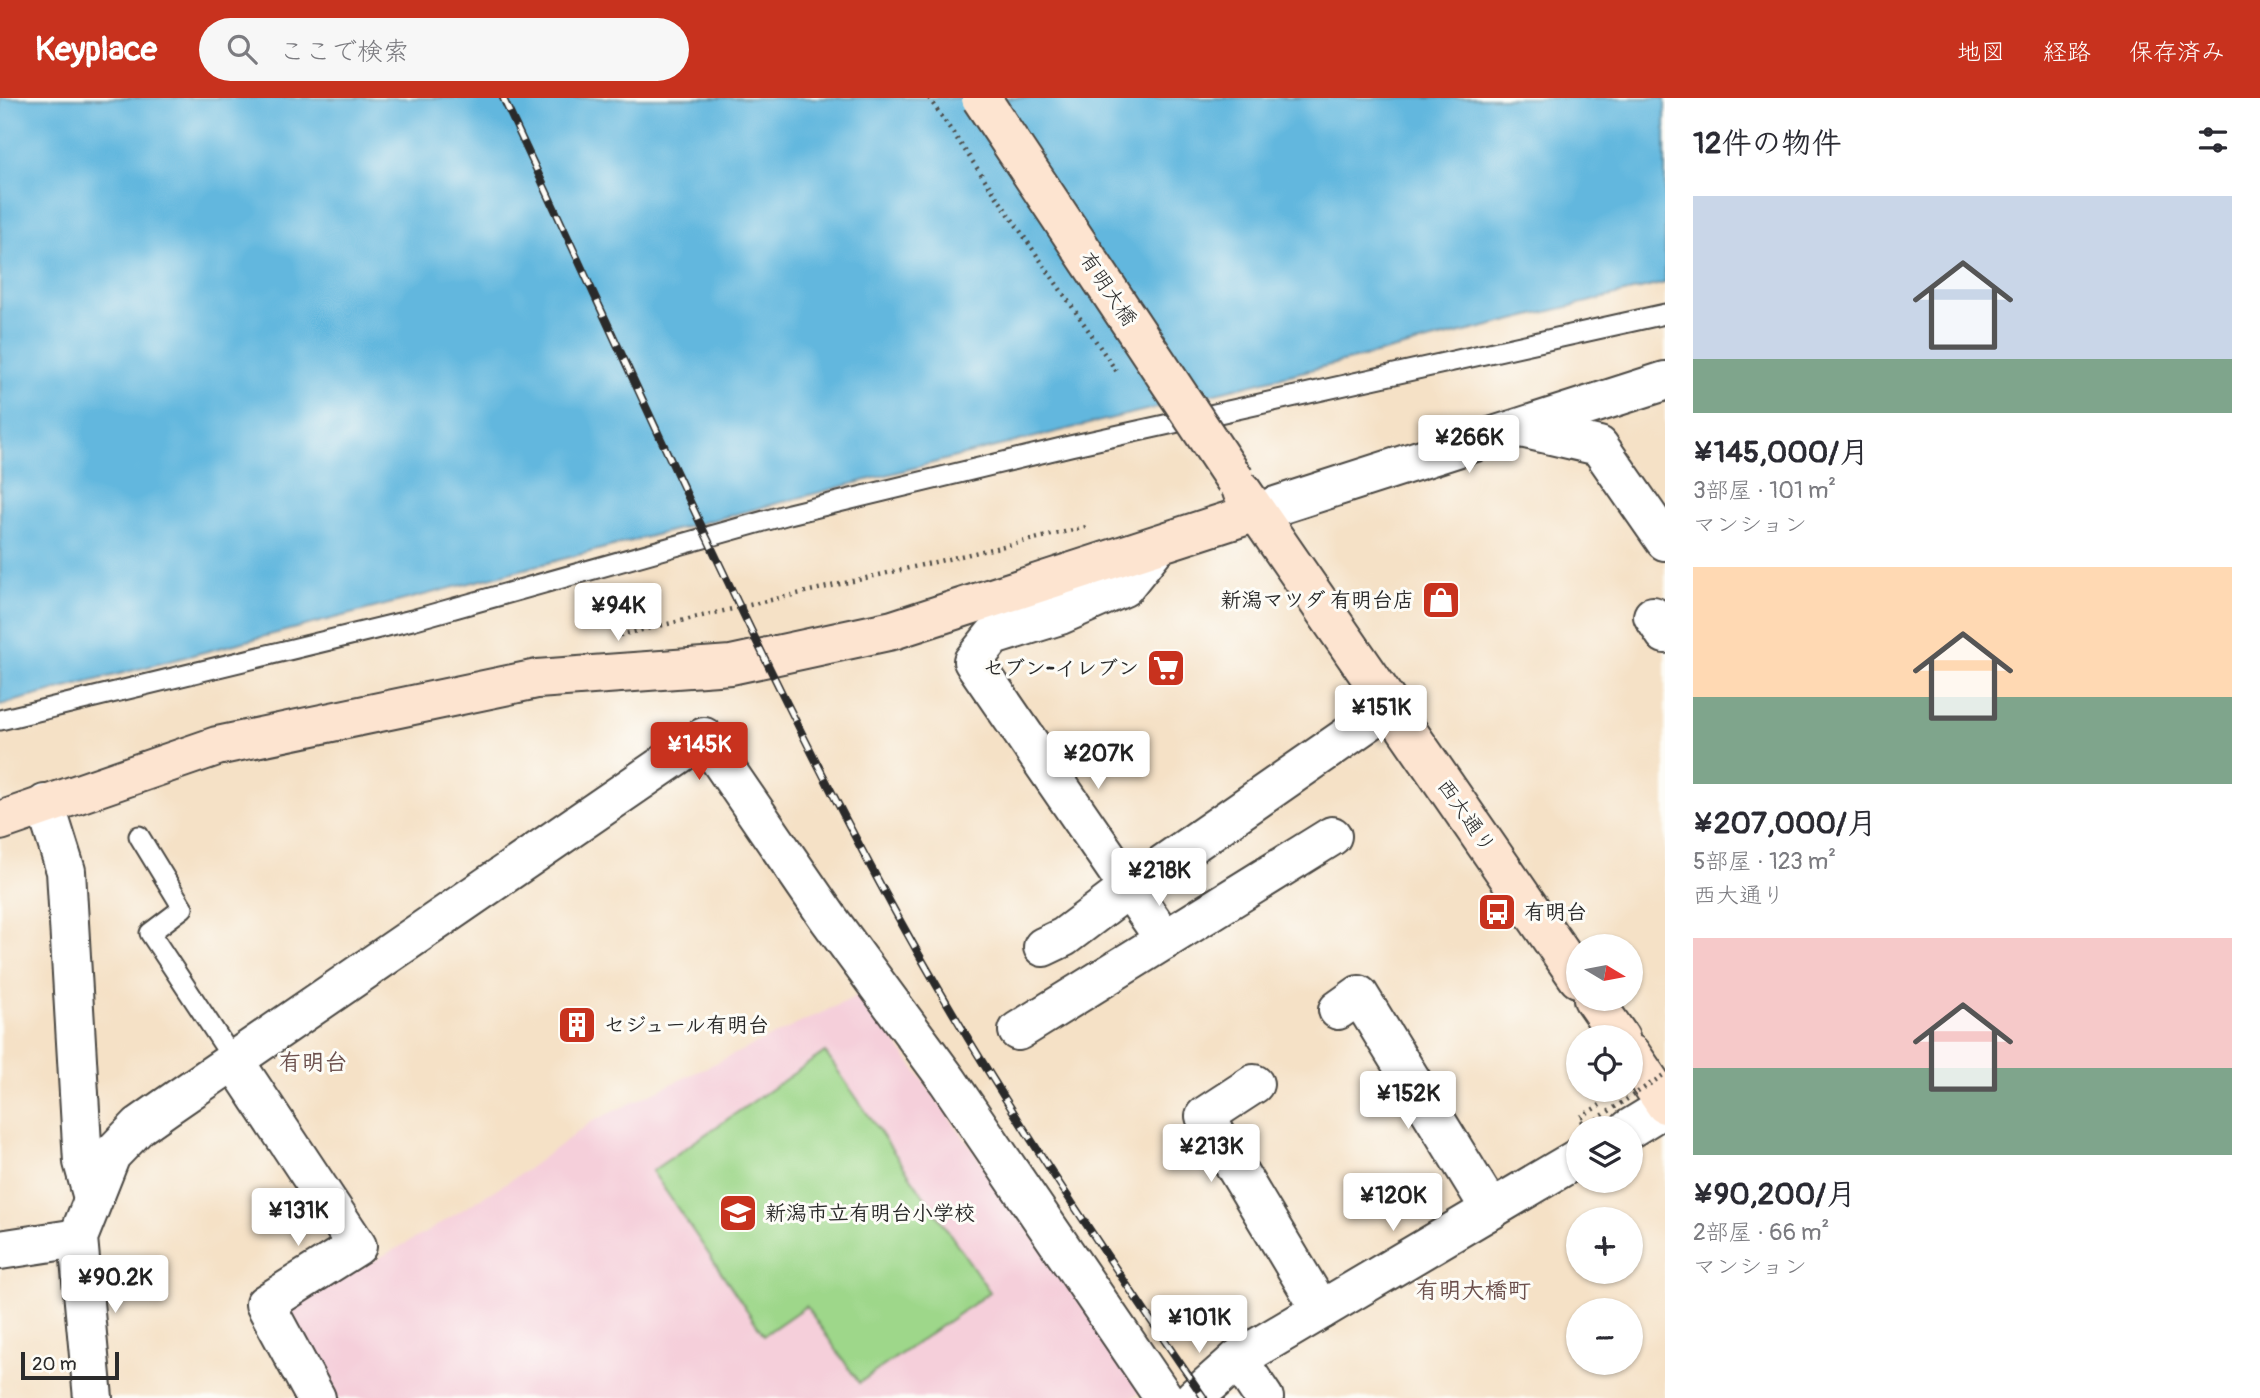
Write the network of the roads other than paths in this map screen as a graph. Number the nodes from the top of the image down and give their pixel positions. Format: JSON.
{"nodes":[{"id":1,"x":981,"y":98,"type":"edge"},
{"id":2,"x":1665,"y":314,"type":"edge"},
{"id":3,"x":1665,"y":381,"type":"edge"},
{"id":4,"x":1520,"y":427,"type":"junction"},
{"id":5,"x":1235,"y":480,"type":"joint"},
{"id":6,"x":1254,"y":513,"type":"junction"},
{"id":7,"x":1665,"y":540,"type":"edge"},
{"id":8,"x":1157,"y":547,"type":"junction"},
{"id":9,"x":1391,"y":706,"type":"junction"},
{"id":10,"x":0,"y":720,"type":"edge"},
{"id":11,"x":45,"y":804,"type":"junction"},
{"id":12,"x":0,"y":821,"type":"edge"},
{"id":13,"x":139,"y":836,"type":"dead end"},
{"id":14,"x":1332,"y":836,"type":"dead end"},
{"id":15,"x":1129,"y":888,"type":"junction"},
{"id":16,"x":1165,"y":940,"type":"junction"},
{"id":17,"x":1043,"y":947,"type":"dead end"},
{"id":18,"x":1566,"y":961,"type":"edge"},
{"id":19,"x":1338,"y":1010,"type":"dead end"},
{"id":20,"x":1018,"y":1031,"type":"dead end"},
{"id":21,"x":235,"y":1062,"type":"junction"},
{"id":22,"x":1643,"y":1072,"type":"edge"},
{"id":23,"x":1254,"y":1084,"type":"dead end"},
{"id":24,"x":1665,"y":1105,"type":"edge"},
{"id":25,"x":1616,"y":1116,"type":"edge"},
{"id":26,"x":1566,"y":1155,"type":"edge"},
{"id":27,"x":93,"y":1198,"type":"junction"},
{"id":28,"x":1491,"y":1210,"type":"junction"},
{"id":29,"x":78,"y":1238,"type":"junction"},
{"id":30,"x":0,"y":1250,"type":"edge"},
{"id":31,"x":1321,"y":1310,"type":"junction"},
{"id":32,"x":1238,"y":1359,"type":"junction"},
{"id":33,"x":93,"y":1398,"type":"edge"},
{"id":34,"x":316,"y":1398,"type":"edge"},
{"id":35,"x":1164,"y":1398,"type":"edge"},
{"id":36,"x":1194,"y":1398,"type":"edge"},
{"id":37,"x":1264,"y":1398,"type":"edge"}],
"edges":[{"from":1,"to":5,"type":"street","name":"有明大橋","bridge":true},
{"from":2,"to":10,"type":"lane"},
{"from":3,"to":4,"type":"street"},
{"from":4,"to":6,"type":"street"},
{"from":4,"to":7,"type":"street"},
{"from":5,"to":6,"type":"street","name":"西大通り"},
{"from":6,"to":8,"type":"street"},
{"from":6,"to":9,"type":"street","name":"西大通り"},
{"from":8,"to":11,"type":"street"},
{"from":8,"to":15,"type":"street"},
{"from":9,"to":15,"type":"street"},
{"from":9,"to":18,"type":"street","name":"西大通り"},
{"from":11,"to":12,"type":"street"},
{"from":11,"to":27,"type":"street"},
{"from":13,"to":21,"type":"lane"},
{"from":14,"to":16,"type":"street"},
{"from":15,"to":16,"type":"street"},
{"from":15,"to":17,"type":"street"},
{"from":16,"to":20,"type":"street"},
{"from":19,"to":28,"type":"street"},
{"from":21,"to":27,"type":"street"},
{"from":21,"to":34,"type":"street"},
{"from":21,"to":35,"type":"street"},
{"from":22,"to":24,"type":"street"},
{"from":23,"to":31,"type":"street"},
{"from":24,"to":25,"type":"street"},
{"from":26,"to":28,"type":"street"},
{"from":27,"to":29,"type":"street"},
{"from":28,"to":31,"type":"street"},
{"from":29,"to":30,"type":"street"},
{"from":29,"to":33,"type":"street"},
{"from":31,"to":32,"type":"street"},
{"from":32,"to":36,"type":"street"},
{"from":32,"to":37,"type":"street"}]}
